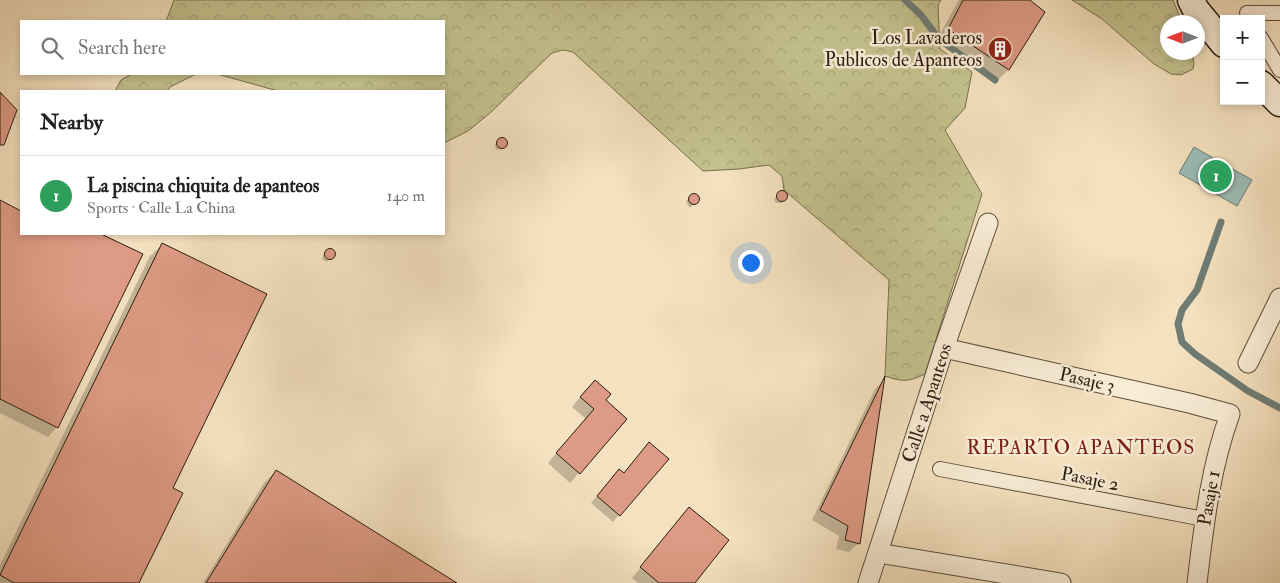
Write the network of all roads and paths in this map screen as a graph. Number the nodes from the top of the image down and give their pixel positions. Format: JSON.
{"nodes":[{"id":1,"x":1191,"y":0,"type":"edge"},
{"id":2,"x":1240,"y":0,"type":"edge"},
{"id":3,"x":1280,"y":12,"type":"edge"},
{"id":4,"x":1248,"y":15,"type":"edge"},
{"id":5,"x":1256,"y":15,"type":"edge"},
{"id":6,"x":1220,"y":39,"type":"edge"},
{"id":7,"x":1265,"y":45,"type":"edge"},
{"id":8,"x":1280,"y":70,"type":"edge"},
{"id":9,"x":1265,"y":88,"type":"edge"},
{"id":10,"x":1280,"y":103,"type":"edge"},
{"id":11,"x":988,"y":223,"type":"dead end"},
{"id":12,"x":1280,"y":298,"type":"edge"},
{"id":13,"x":944,"y":348,"type":"junction"},
{"id":14,"x":1248,"y":363,"type":"dead end"},
{"id":15,"x":1230,"y":414,"type":"joint"},
{"id":16,"x":940,"y":469,"type":"dead end"},
{"id":17,"x":1204,"y":519,"type":"junction"},
{"id":18,"x":878,"y":553,"type":"junction"},
{"id":19,"x":868,"y":583,"type":"edge"},
{"id":20,"x":1061,"y":583,"type":"edge"},
{"id":21,"x":1197,"y":583,"type":"edge"}],
"edges":[{"from":1,"to":6,"type":"main road"},
{"from":2,"to":4,"type":"street"},
{"from":3,"to":5,"type":"street"},
{"from":7,"to":8,"type":"street"},
{"from":9,"to":10,"type":"main road"},
{"from":11,"to":13,"type":"street","name":"Calle a Apanteos"},
{"from":12,"to":14,"type":"street"},
{"from":13,"to":15,"type":"street","name":"Pasaje 3"},
{"from":13,"to":18,"type":"street","name":"Calle a Apanteos"},
{"from":15,"to":17,"type":"street","name":"Pasaje 1"},
{"from":16,"to":17,"type":"street","name":"Pasaje 2"},
{"from":17,"to":21,"type":"street","name":"Pasaje 1"},
{"from":18,"to":19,"type":"street","name":"Calle a Apanteos"},
{"from":18,"to":20,"type":"street"}]}
